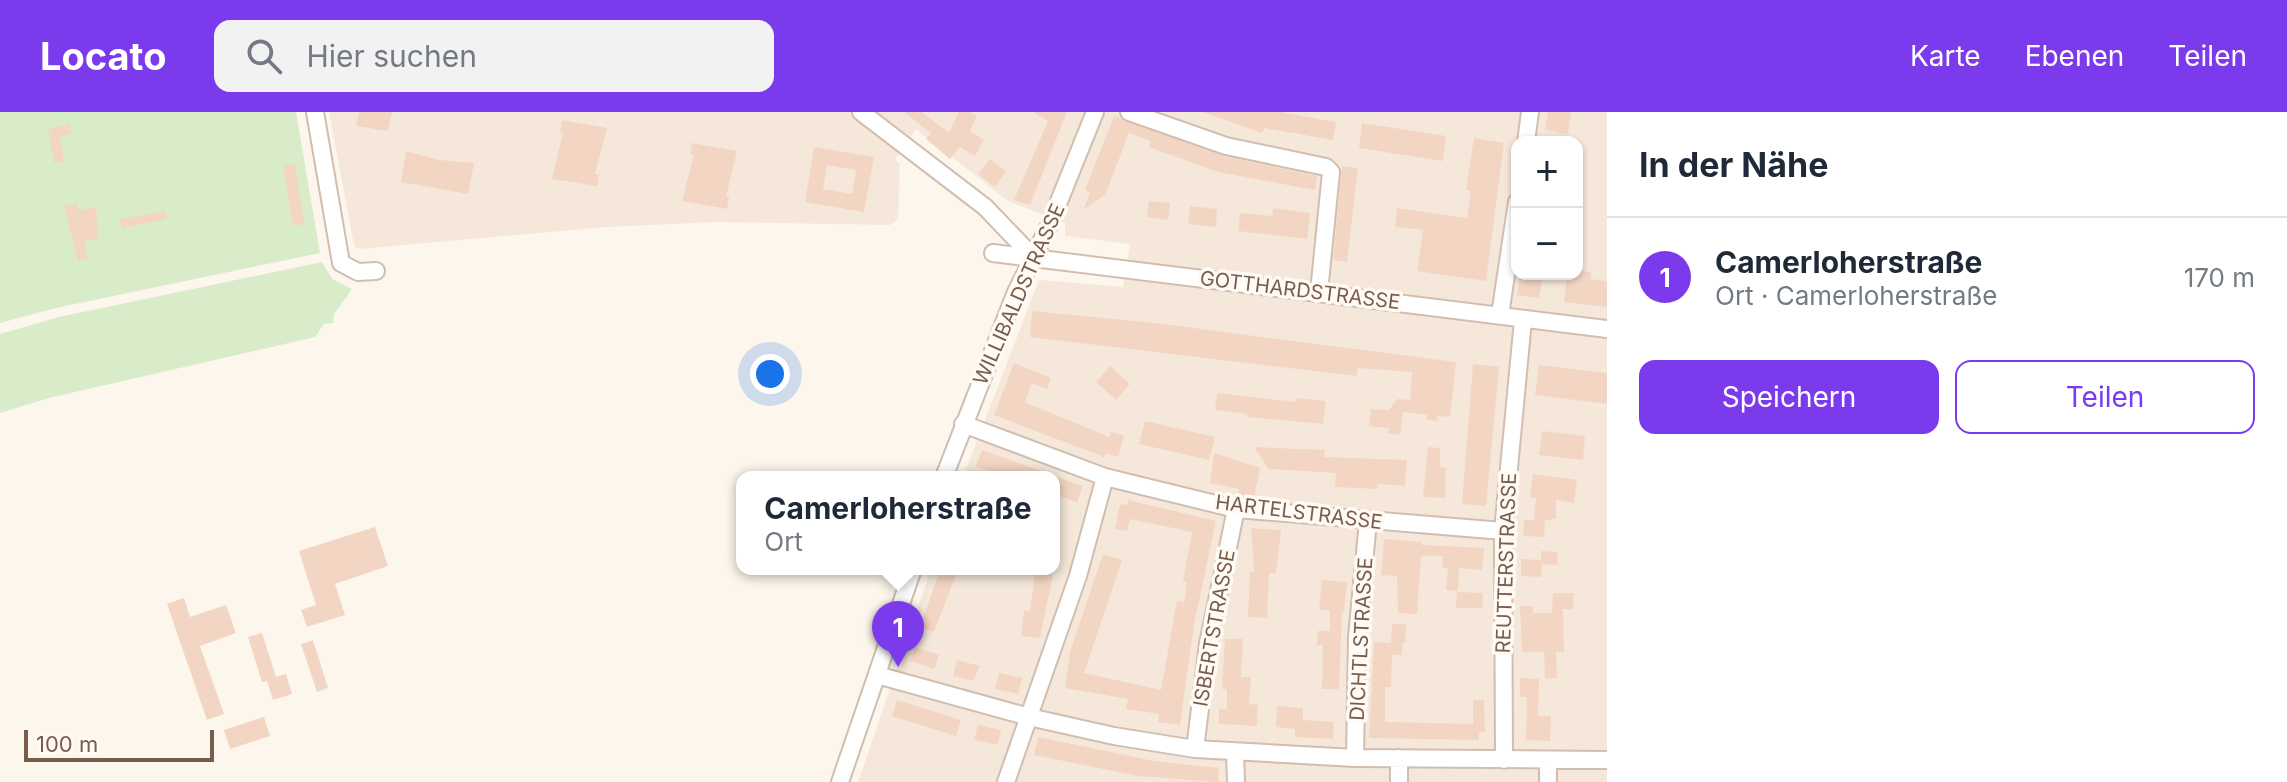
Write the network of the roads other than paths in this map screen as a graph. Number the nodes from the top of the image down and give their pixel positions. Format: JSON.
{"nodes":[{"id":1,"x":315,"y":112,"type":"edge"},
{"id":2,"x":861,"y":112,"type":"edge"},
{"id":3,"x":1095,"y":112,"type":"edge"},
{"id":4,"x":1129,"y":112,"type":"edge"},
{"id":5,"x":1530,"y":112,"type":"edge"},
{"id":6,"x":1527,"y":136,"type":"edge"},
{"id":7,"x":1516,"y":208,"type":"edge"},
{"id":8,"x":993,"y":253,"type":"dead end"},
{"id":9,"x":1033,"y":257,"type":"junction"},
{"id":10,"x":376,"y":271,"type":"dead end"},
{"id":11,"x":1319,"y":292,"type":"junction"},
{"id":12,"x":1500,"y":315,"type":"junction"},
{"id":13,"x":1523,"y":320,"type":"junction"},
{"id":14,"x":1607,"y":329,"type":"edge"},
{"id":15,"x":963,"y":424,"type":"junction"},
{"id":16,"x":946,"y":471,"type":"edge"},
{"id":17,"x":1105,"y":477,"type":"junction"},
{"id":18,"x":1236,"y":509,"type":"junction"},
{"id":19,"x":1368,"y":521,"type":"junction"},
{"id":20,"x":1503,"y":531,"type":"junction"},
{"id":21,"x":911,"y":575,"type":"edge"},
{"id":22,"x":877,"y":675,"type":"junction"},
{"id":23,"x":1029,"y":717,"type":"junction"},
{"id":24,"x":1195,"y":749,"type":"junction"},
{"id":25,"x":1235,"y":753,"type":"junction"},
{"id":26,"x":1355,"y":758,"type":"junction"},
{"id":27,"x":1399,"y":758,"type":"junction"},
{"id":28,"x":1504,"y":760,"type":"junction"},
{"id":29,"x":1607,"y":760,"type":"edge"},
{"id":30,"x":1548,"y":761,"type":"junction"},
{"id":31,"x":840,"y":782,"type":"edge"},
{"id":32,"x":1006,"y":782,"type":"edge"},
{"id":33,"x":1236,"y":782,"type":"edge"},
{"id":34,"x":1399,"y":782,"type":"edge"},
{"id":35,"x":1548,"y":782,"type":"edge"}],
"edges":[{"from":1,"to":10,"type":"street"},
{"from":2,"to":9,"type":"street"},
{"from":3,"to":9,"type":"street","name":"WILLIBALDSTRASSE"},
{"from":4,"to":11,"type":"street"},
{"from":5,"to":6,"type":"street"},
{"from":7,"to":12,"type":"street"},
{"from":8,"to":9,"type":"street","name":"GOTTHARDSTRASSE"},
{"from":9,"to":11,"type":"street","name":"GOTTHARDSTRASSE"},
{"from":9,"to":15,"type":"street","name":"WILLIBALDSTRASSE"},
{"from":11,"to":12,"type":"street","name":"GOTTHARDSTRASSE"},
{"from":12,"to":13,"type":"street","name":"GOTTHARDSTRASSE"},
{"from":13,"to":14,"type":"street","name":"GOTTHARDSTRASSE"},
{"from":13,"to":20,"type":"street","name":"REUTTERSTRASSE"},
{"from":15,"to":16,"type":"street","name":"WILLIBALDSTRASSE"},
{"from":15,"to":17,"type":"street","name":"HARTELSTRASSE"},
{"from":17,"to":18,"type":"street","name":"HARTELSTRASSE"},
{"from":17,"to":23,"type":"street"},
{"from":18,"to":19,"type":"street","name":"HARTELSTRASSE"},
{"from":18,"to":24,"type":"street","name":"ISBERTSTRASSE"},
{"from":19,"to":20,"type":"street","name":"HARTELSTRASSE"},
{"from":19,"to":26,"type":"street","name":"DICHTLSTRASSE"},
{"from":20,"to":28,"type":"street","name":"REUTTERSTRASSE"},
{"from":21,"to":22,"type":"street"},
{"from":22,"to":23,"type":"street"},
{"from":22,"to":31,"type":"street"},
{"from":23,"to":24,"type":"street"},
{"from":23,"to":32,"type":"street"},
{"from":24,"to":25,"type":"street"},
{"from":25,"to":26,"type":"street"},
{"from":25,"to":33,"type":"street"},
{"from":26,"to":27,"type":"street"},
{"from":27,"to":28,"type":"street"},
{"from":27,"to":34,"type":"street"},
{"from":28,"to":30,"type":"street"},
{"from":29,"to":30,"type":"street"},
{"from":30,"to":35,"type":"street"}]}
